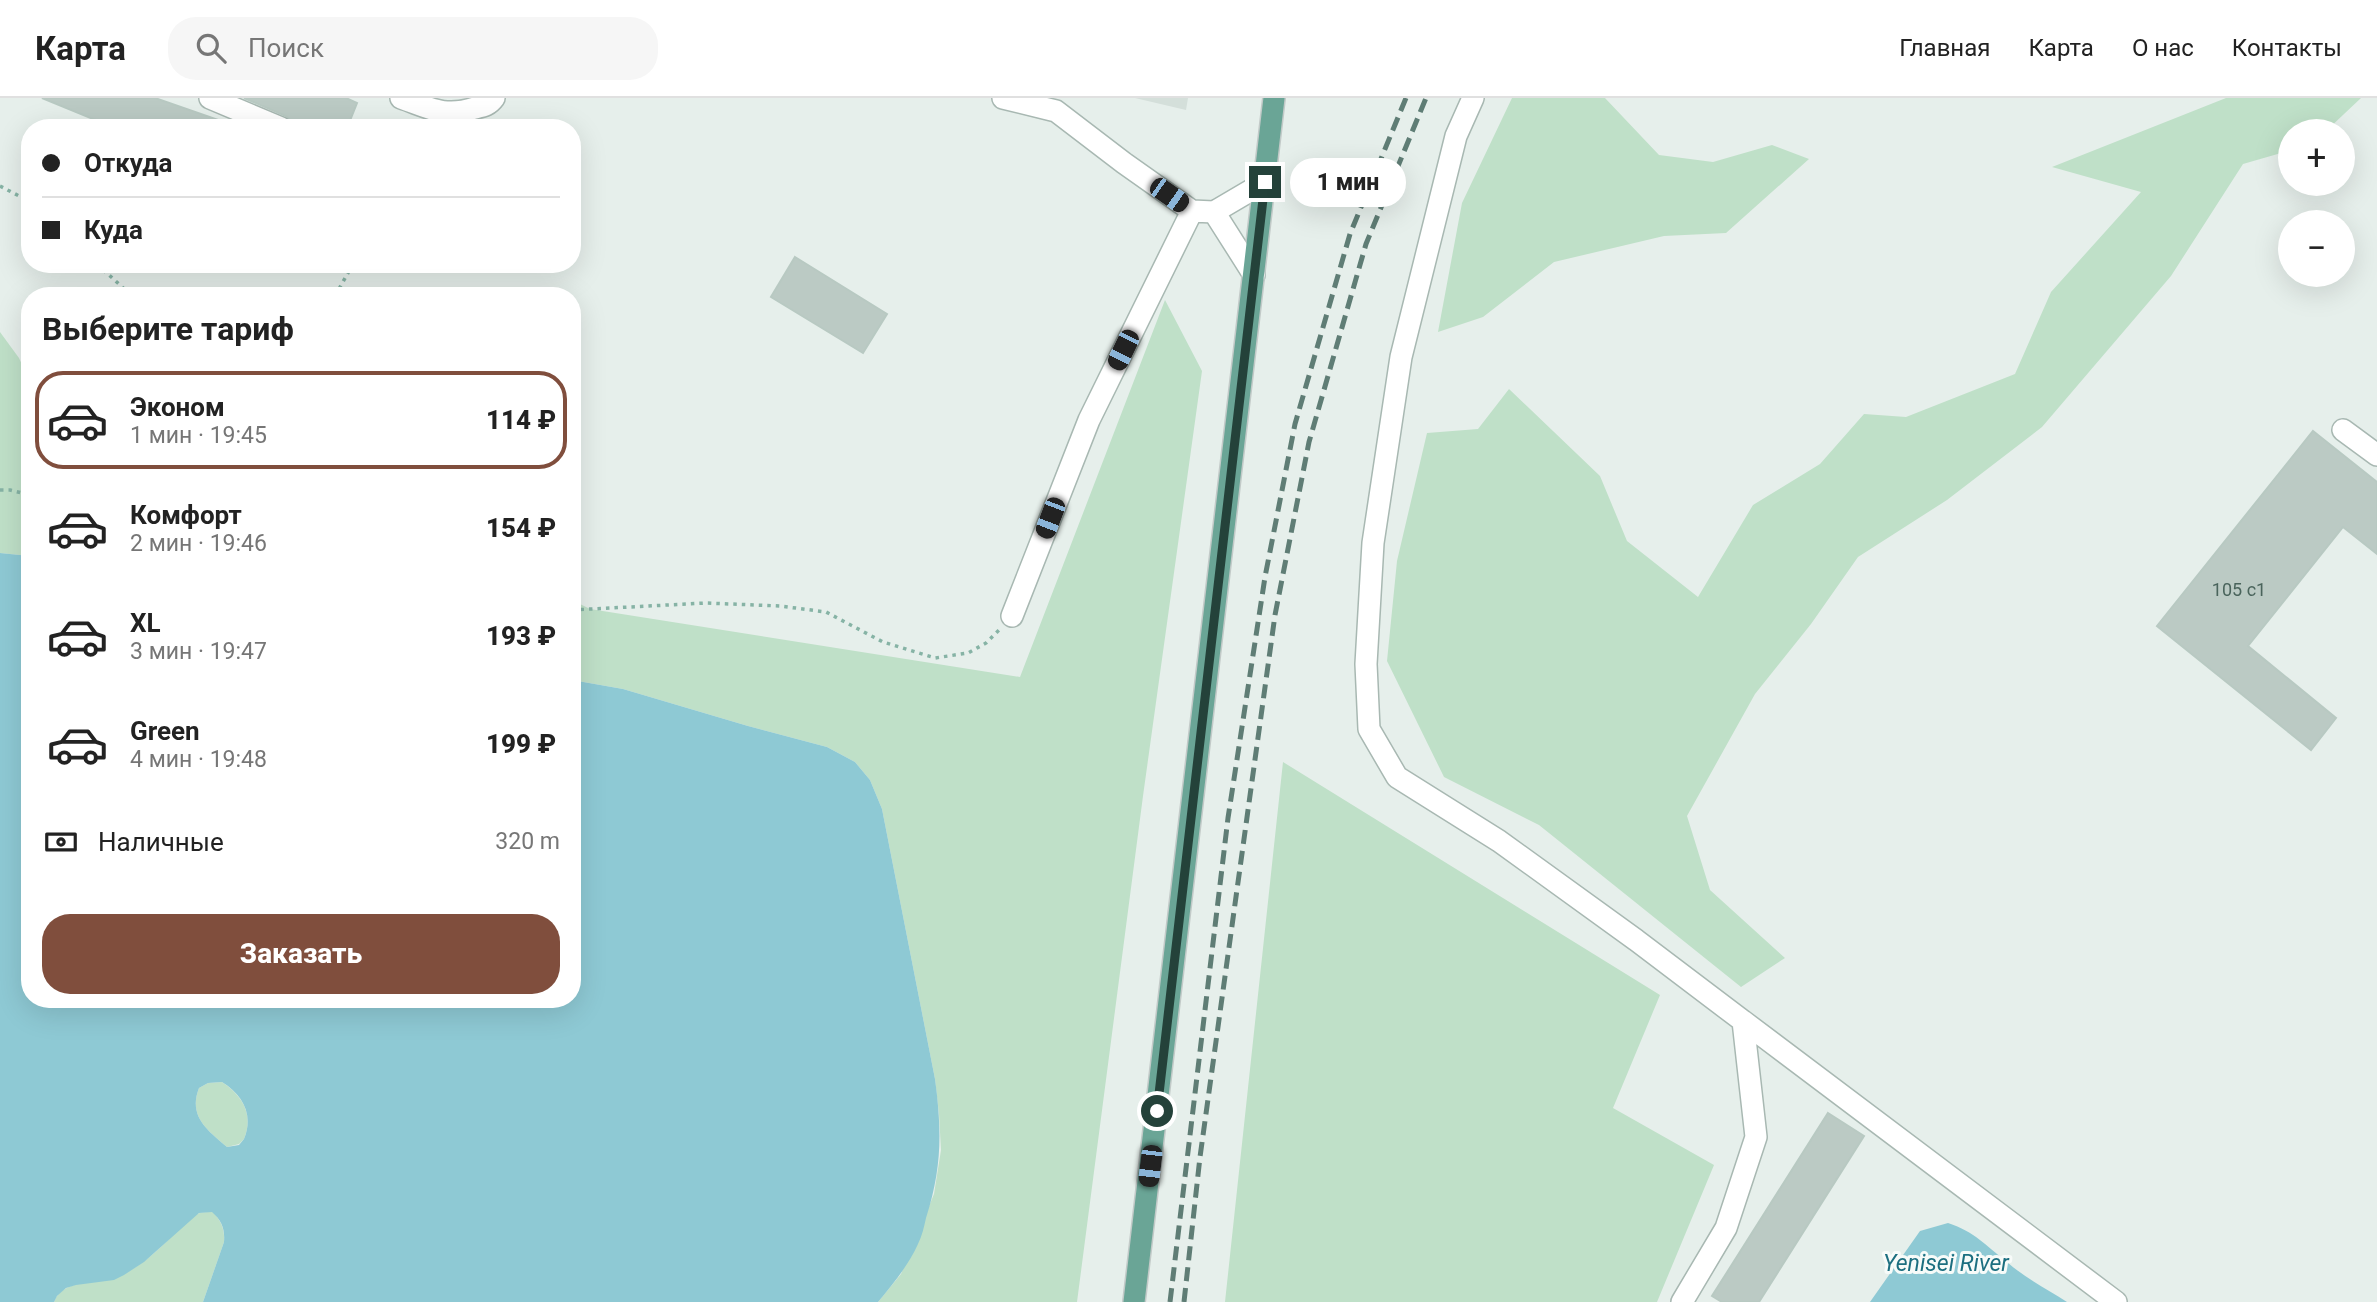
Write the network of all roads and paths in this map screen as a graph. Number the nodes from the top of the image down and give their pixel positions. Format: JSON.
{"nodes":[{"id":1,"x":210,"y":98,"type":"edge"},
{"id":2,"x":401,"y":98,"type":"edge"},
{"id":3,"x":494,"y":98,"type":"edge"},
{"id":4,"x":1003,"y":98,"type":"edge"},
{"id":5,"x":1274,"y":98,"type":"edge"},
{"id":6,"x":1473,"y":98,"type":"edge"},
{"id":7,"x":1056,"y":105,"type":"edge"},
{"id":8,"x":260,"y":119,"type":"edge"},
{"id":9,"x":1265,"y":182,"type":"junction"},
{"id":10,"x":0,"y":186,"type":"edge"},
{"id":11,"x":21,"y":197,"type":"edge"},
{"id":12,"x":1192,"y":211,"type":"junction"},
{"id":13,"x":1214,"y":212,"type":"junction"},
{"id":14,"x":107,"y":273,"type":"edge"},
{"id":15,"x":1254,"y":275,"type":"junction"},
{"id":16,"x":122,"y":287,"type":"edge"},
{"id":17,"x":2343,"y":430,"type":"dead end"},
{"id":18,"x":2377,"y":454,"type":"edge"},
{"id":19,"x":0,"y":490,"type":"edge"},
{"id":20,"x":21,"y":493,"type":"edge"},
{"id":21,"x":581,"y":610,"type":"edge"},
{"id":22,"x":1012,"y":616,"type":"joint"},
{"id":23,"x":1743,"y":1021,"type":"junction"},
{"id":24,"x":1134,"y":1302,"type":"edge"},
{"id":25,"x":1682,"y":1302,"type":"edge"},
{"id":26,"x":2116,"y":1302,"type":"edge"}],
"edges":[{"from":1,"to":8,"type":"lane"},
{"from":2,"to":3,"type":"lane"},
{"from":4,"to":7,"type":"lane"},
{"from":5,"to":9,"type":"main road"},
{"from":6,"to":23,"type":"lane"},
{"from":7,"to":12,"type":"lane"},
{"from":9,"to":13,"type":"lane"},
{"from":9,"to":15,"type":"main road"},
{"from":10,"to":11,"type":"path"},
{"from":12,"to":13,"type":"lane"},
{"from":12,"to":22,"type":"lane"},
{"from":13,"to":15,"type":"lane"},
{"from":14,"to":16,"type":"path"},
{"from":15,"to":24,"type":"main road"},
{"from":17,"to":18,"type":"lane"},
{"from":19,"to":20,"type":"path"},
{"from":21,"to":22,"type":"path"},
{"from":23,"to":25,"type":"lane"},
{"from":23,"to":26,"type":"lane"}]}
